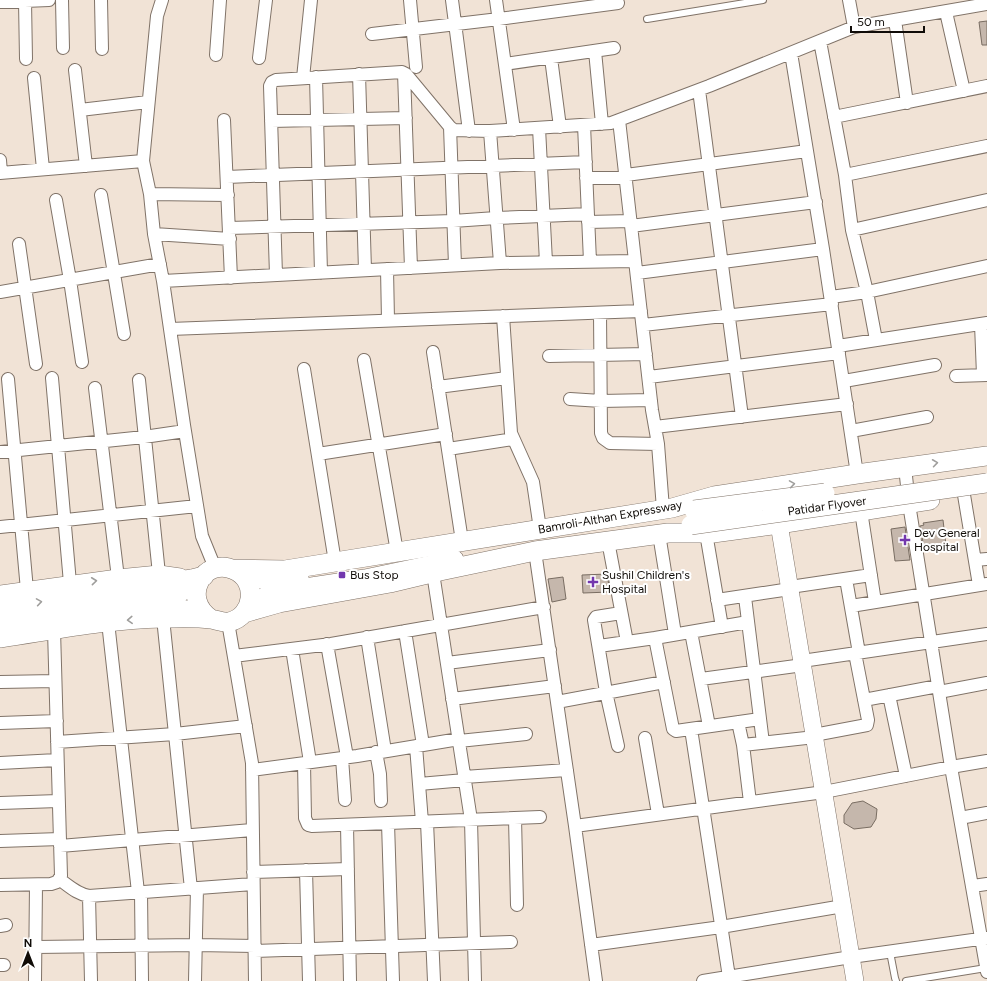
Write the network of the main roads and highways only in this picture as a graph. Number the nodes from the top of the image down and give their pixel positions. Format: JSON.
{"nodes":[{"id":1,"x":987,"y":456,"type":"edge"},
{"id":2,"x":987,"y":471,"type":"edge"},
{"id":3,"x":987,"y":483,"type":"edge"},
{"id":4,"x":987,"y":492,"type":"edge"},
{"id":5,"x":667,"y":509,"type":"junction"},
{"id":6,"x":612,"y":517,"type":"junction"},
{"id":7,"x":697,"y":523,"type":"junction"},
{"id":8,"x":779,"y":524,"type":"junction"},
{"id":9,"x":612,"y":540,"type":"junction"},
{"id":10,"x":215,"y":576,"type":"junction"},
{"id":11,"x":0,"y":594,"type":"edge"},
{"id":12,"x":125,"y":606,"type":"junction"},
{"id":13,"x":0,"y":608,"type":"edge"},
{"id":14,"x":227,"y":614,"type":"junction"},
{"id":15,"x":0,"y":624,"type":"edge"},
{"id":16,"x":0,"y":638,"type":"edge"},
{"id":17,"x":855,"y":981,"type":"edge"}],
"edges":[{"from":5,"to":1,"type":"main road","name":"Bamroli-Althan Expressway","one_way":true},
{"from":2,"to":7,"type":"main road","name":"Patidar Flyover","bridge":true},
{"from":3,"to":7,"type":"main road","name":"Patidar Flyover","bridge":true},
{"from":4,"to":8,"type":"main road"},
{"from":5,"to":6,"type":"main road","name":"Bamroli-Althan Expressway"},
{"from":5,"to":7,"type":"main road","name":"Patidar Flyover"},
{"from":6,"to":10,"type":"main road","name":"Bamroli-Althan Expressway"},
{"from":6,"to":10,"type":"main road"},
{"from":7,"to":8,"type":"main road"},
{"from":7,"to":9,"type":"main road","name":"Patidar Flyover"},
{"from":8,"to":17,"type":"main road"},
{"from":9,"to":14,"type":"main road","name":"Patidar Flyover"},
{"from":9,"to":14,"type":"main road"},
{"from":11,"to":10,"type":"main road","one_way":true},
{"from":10,"to":12,"type":"main road"},
{"from":13,"to":10,"type":"main road","name":"Bamroli-Althan Expressway","one_way":true},
{"from":10,"to":14,"type":"main road"},
{"from":10,"to":14,"type":"main road"},
{"from":12,"to":14,"type":"main road"},
{"from":12,"to":15,"type":"main road"},
{"from":14,"to":16,"type":"main road","name":"Patidar Flyover","one_way":true}]}
